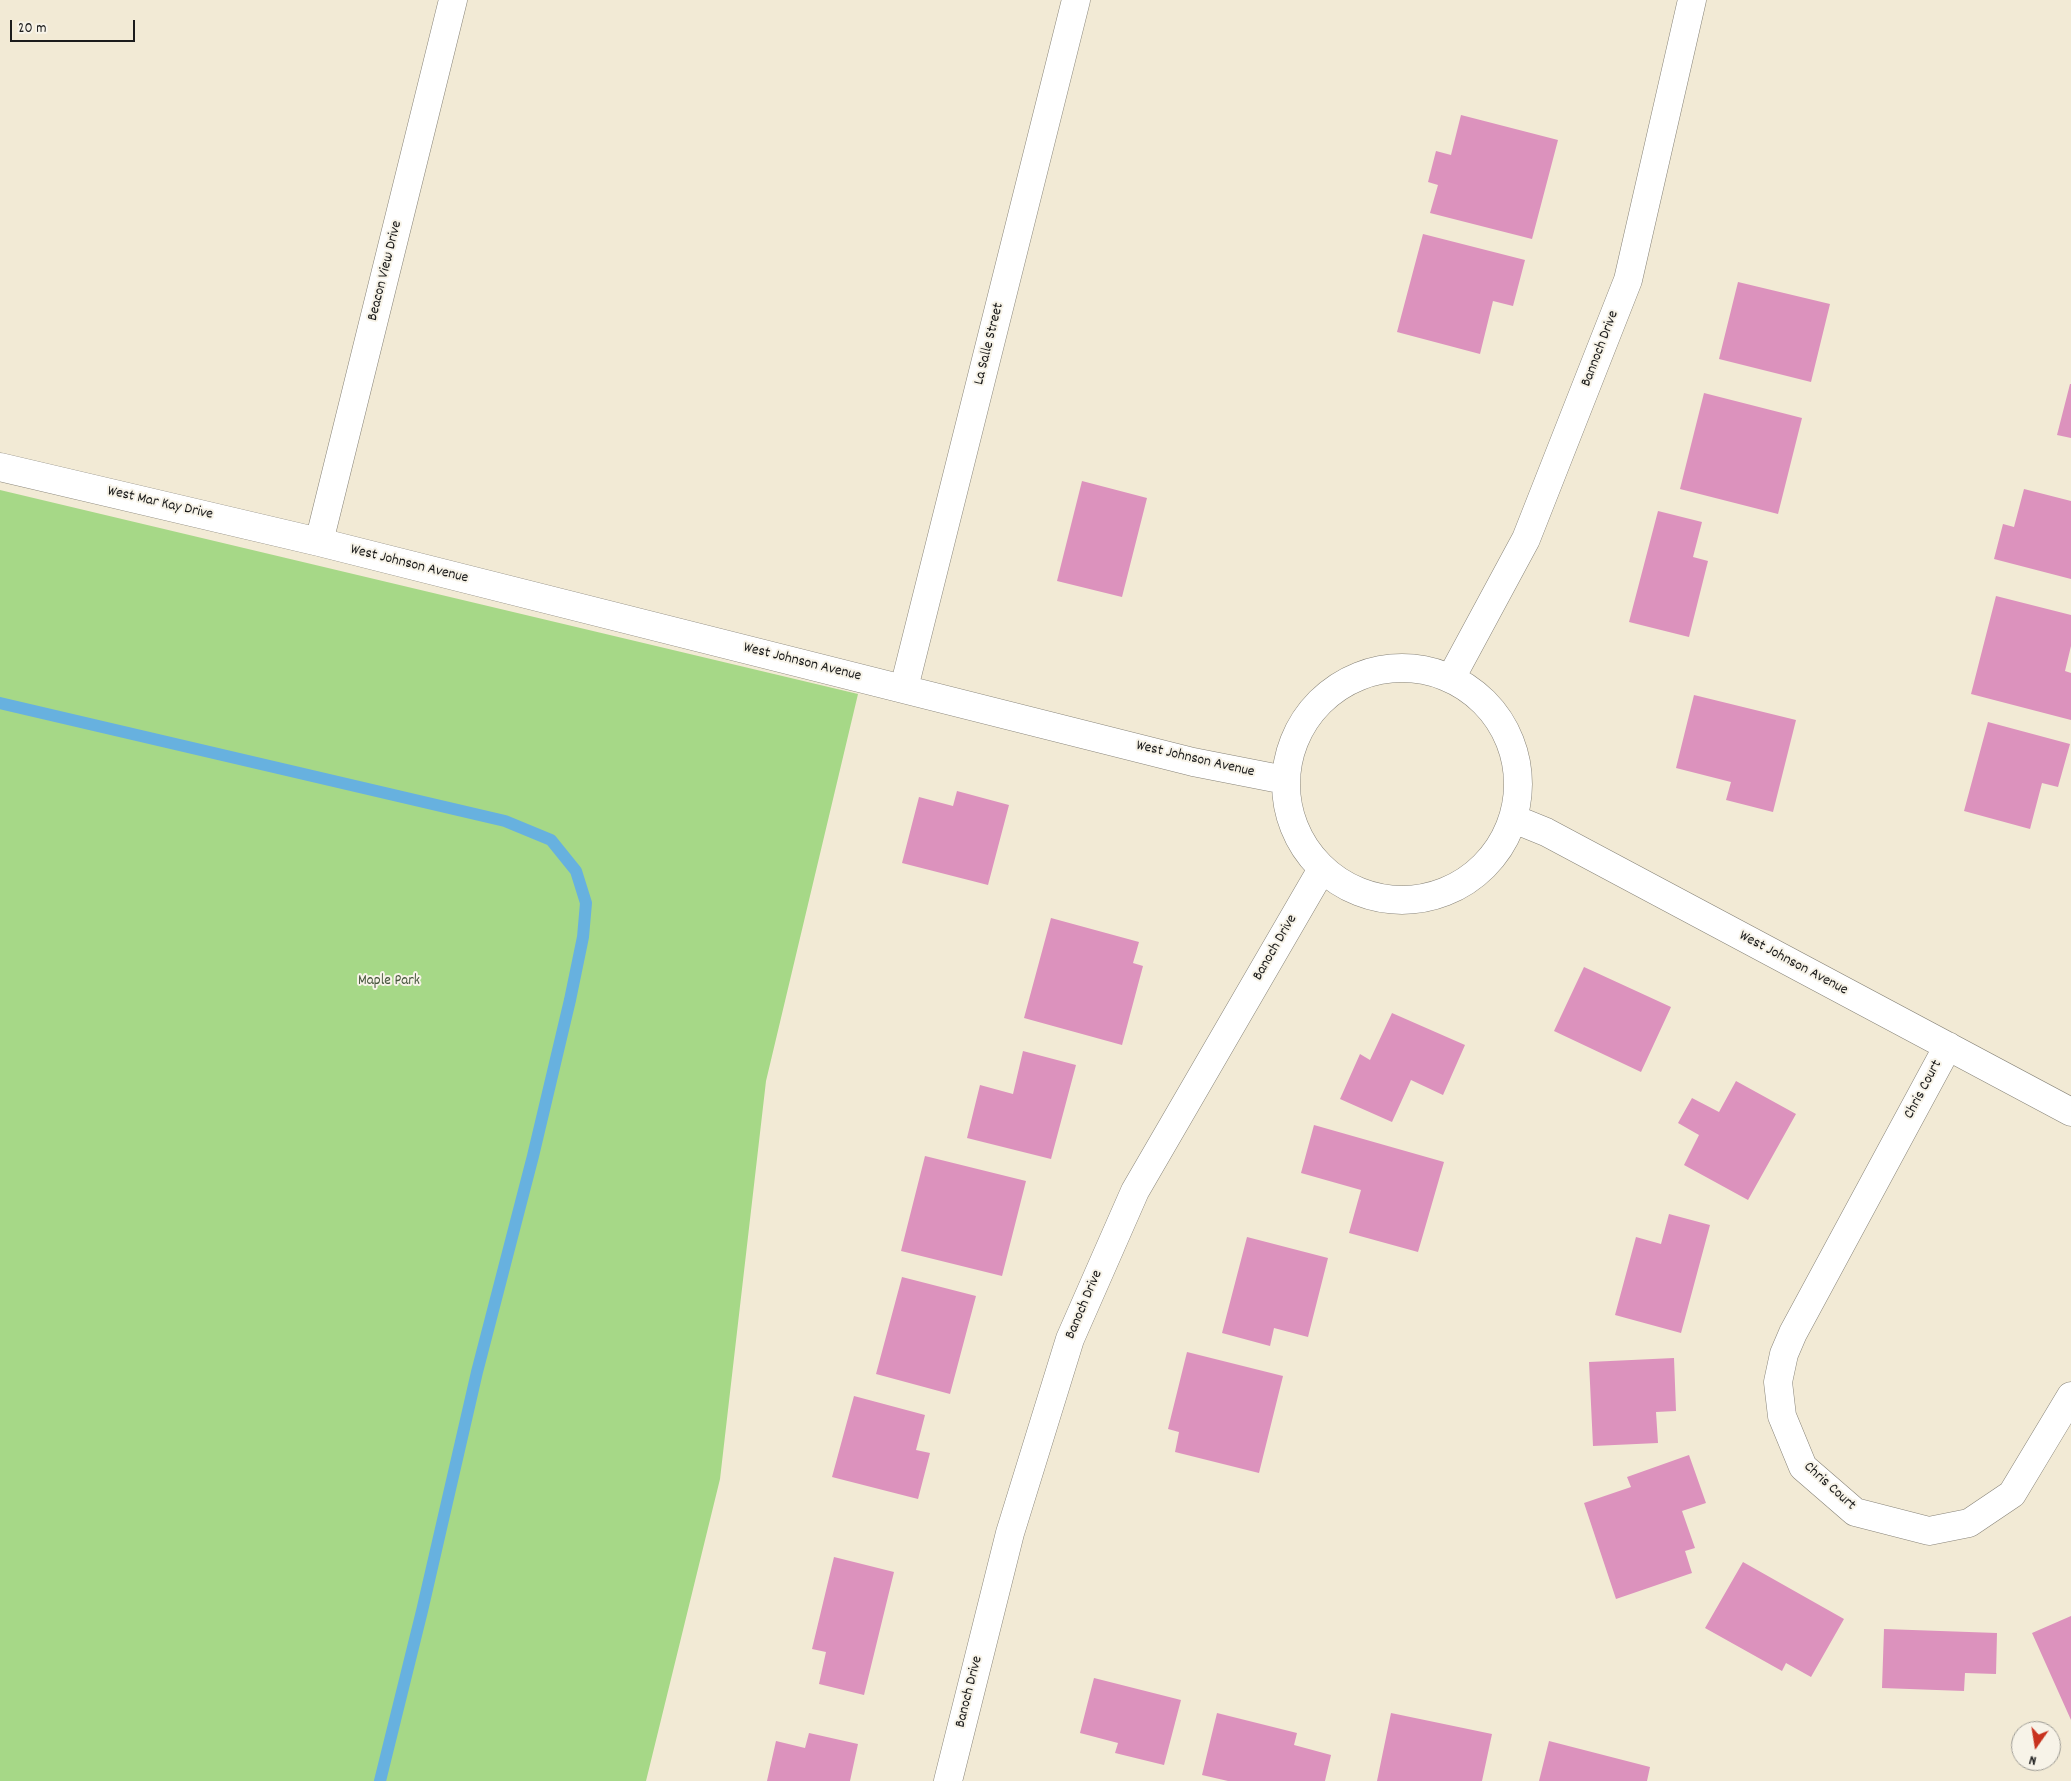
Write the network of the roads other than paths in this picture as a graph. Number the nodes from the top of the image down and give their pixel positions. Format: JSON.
{"nodes":[{"id":1,"x":453,"y":0,"type":"edge"},
{"id":2,"x":1076,"y":0,"type":"edge"},
{"id":3,"x":1692,"y":0,"type":"edge"},
{"id":4,"x":0,"y":467,"type":"edge"},
{"id":5,"x":319,"y":542,"type":"junction"},
{"id":6,"x":1451,"y":678,"type":"junction"},
{"id":7,"x":904,"y":688,"type":"junction"},
{"id":8,"x":1285,"y":780,"type":"junction"},
{"id":9,"x":1514,"y":819,"type":"junction"},
{"id":10,"x":1322,"y":869,"type":"junction"},
{"id":11,"x":1948,"y":1046,"type":"junction"},
{"id":12,"x":2071,"y":1112,"type":"edge"},
{"id":13,"x":2071,"y":1396,"type":"edge"},
{"id":14,"x":948,"y":1781,"type":"edge"}],
"edges":[{"from":1,"to":5,"type":"street","name":"Beacon View Drive"},
{"from":2,"to":7,"type":"street","name":"La Salle Street"},
{"from":3,"to":6,"type":"street","name":"Bannoch Drive"},
{"from":4,"to":5,"type":"street","name":"West Mar Kay Drive"},
{"from":5,"to":7,"type":"street","name":"West Johnson Avenue"},
{"from":6,"to":8,"type":"street"},
{"from":6,"to":9,"type":"street"},
{"from":7,"to":8,"type":"street","name":"West Johnson Avenue"},
{"from":8,"to":10,"type":"street"},
{"from":9,"to":10,"type":"street"},
{"from":9,"to":11,"type":"street","name":"West Johnson Avenue"},
{"from":10,"to":14,"type":"street","name":"Banoch Drive"},
{"from":11,"to":12,"type":"street","name":"West Johnson Avenue"},
{"from":11,"to":13,"type":"street","name":"Chris Court"}]}
